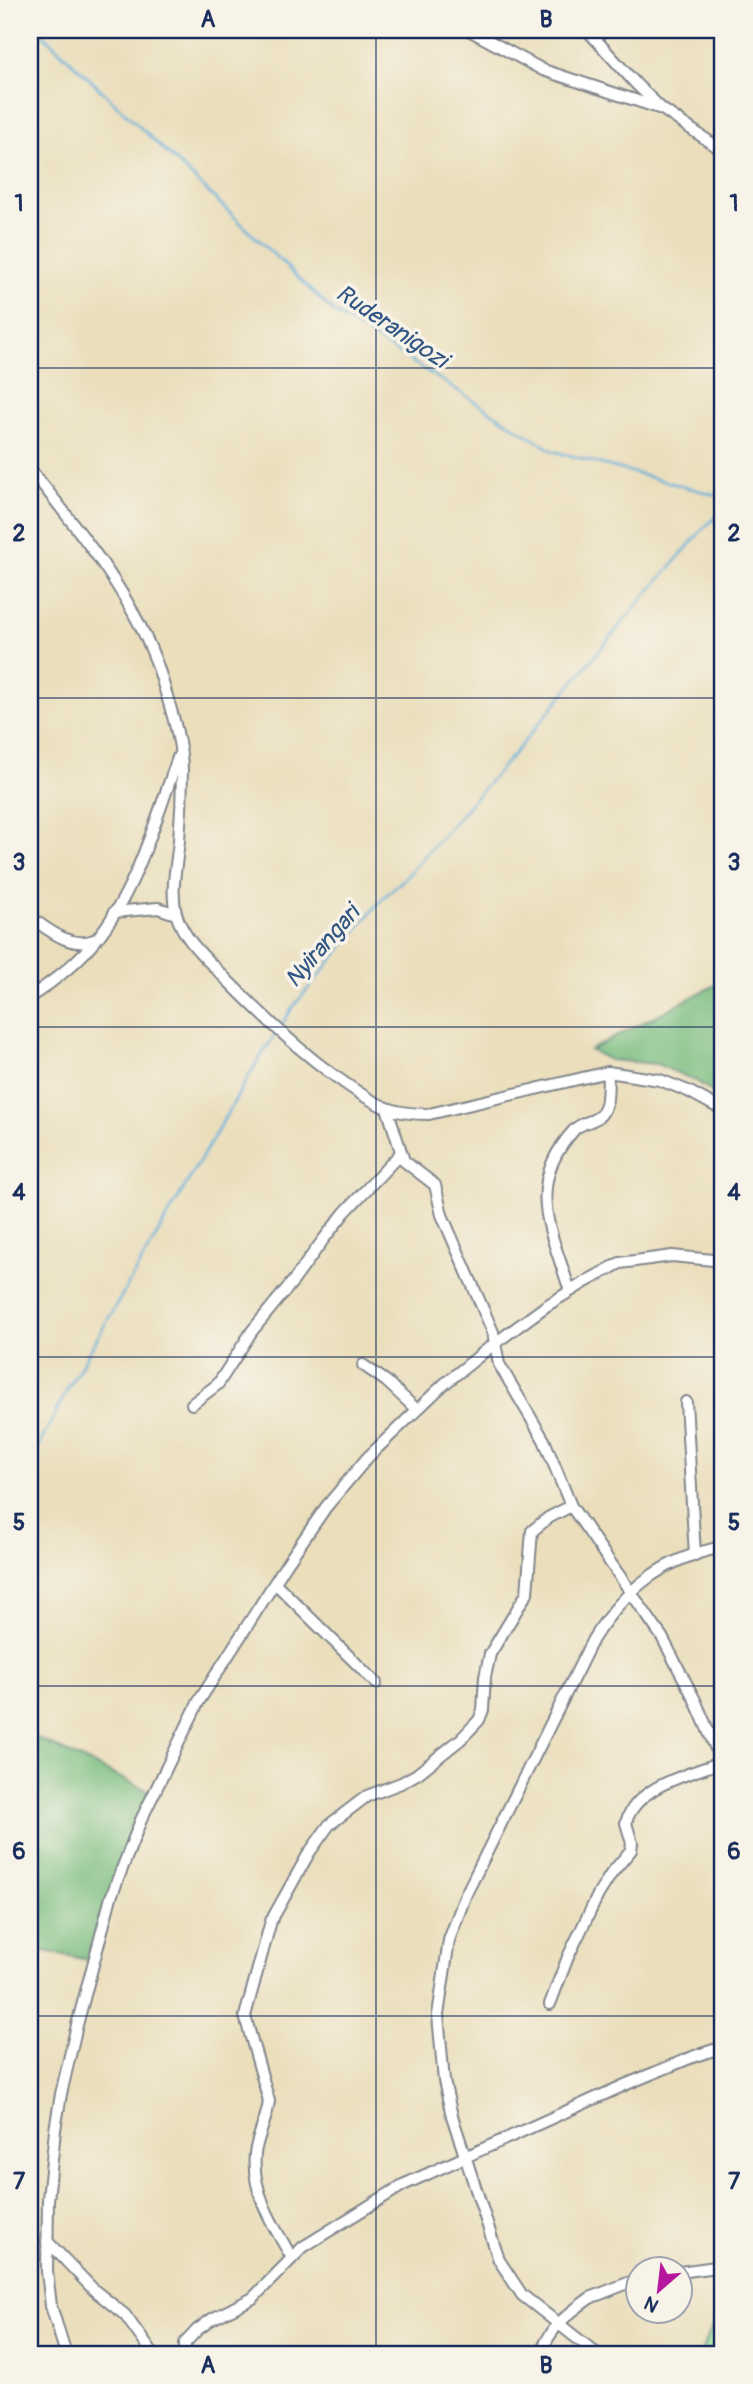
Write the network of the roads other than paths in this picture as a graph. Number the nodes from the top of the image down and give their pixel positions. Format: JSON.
{"nodes":[{"id":1,"x":470,"y":30,"type":"edge"},
{"id":2,"x":586,"y":30,"type":"edge"},
{"id":3,"x":662,"y":109,"type":"junction"},
{"id":4,"x":723,"y":151,"type":"edge"},
{"id":5,"x":30,"y":469,"type":"edge"},
{"id":6,"x":180,"y":750,"type":"junction"},
{"id":7,"x":114,"y":912,"type":"junction"},
{"id":8,"x":176,"y":914,"type":"junction"},
{"id":9,"x":30,"y":917,"type":"edge"},
{"id":10,"x":97,"y":939,"type":"junction"},
{"id":11,"x":30,"y":996,"type":"edge"},
{"id":12,"x":608,"y":1072,"type":"junction"},
{"id":13,"x":387,"y":1108,"type":"junction"},
{"id":14,"x":723,"y":1110,"type":"edge"},
{"id":15,"x":400,"y":1154,"type":"junction"},
{"id":16,"x":723,"y":1261,"type":"edge"},
{"id":17,"x":570,"y":1291,"type":"junction"},
{"id":18,"x":494,"y":1343,"type":"junction"},
{"id":19,"x":363,"y":1365,"type":"dead end"},
{"id":20,"x":686,"y":1402,"type":"dead end"},
{"id":21,"x":191,"y":1404,"type":"dead end"},
{"id":22,"x":416,"y":1409,"type":"junction"},
{"id":23,"x":571,"y":1506,"type":"junction"},
{"id":24,"x":723,"y":1547,"type":"edge"},
{"id":25,"x":695,"y":1555,"type":"junction"},
{"id":26,"x":275,"y":1583,"type":"junction"},
{"id":27,"x":631,"y":1591,"type":"junction"},
{"id":28,"x":376,"y":1684,"type":"dead end"},
{"id":29,"x":722,"y":1764,"type":"edge"},
{"id":30,"x":550,"y":2004,"type":"dead end"},
{"id":31,"x":723,"y":2047,"type":"edge"},
{"id":32,"x":464,"y":2157,"type":"junction"},
{"id":33,"x":47,"y":2241,"type":"junction"},
{"id":34,"x":292,"y":2258,"type":"junction"},
{"id":35,"x":723,"y":2266,"type":"edge"},
{"id":36,"x":694,"y":2270,"type":"edge"},
{"id":37,"x":624,"y":2285,"type":"edge"},
{"id":38,"x":558,"y":2324,"type":"junction"},
{"id":39,"x":66,"y":2354,"type":"edge"},
{"id":40,"x":153,"y":2354,"type":"edge"},
{"id":41,"x":185,"y":2354,"type":"edge"},
{"id":42,"x":540,"y":2354,"type":"edge"},
{"id":43,"x":597,"y":2354,"type":"edge"}],
"edges":[{"from":1,"to":3,"type":"street"},
{"from":2,"to":3,"type":"street"},
{"from":3,"to":4,"type":"street"},
{"from":5,"to":6,"type":"street"},
{"from":6,"to":7,"type":"street"},
{"from":6,"to":8,"type":"street"},
{"from":7,"to":8,"type":"street"},
{"from":7,"to":10,"type":"street"},
{"from":8,"to":13,"type":"street"},
{"from":9,"to":10,"type":"street"},
{"from":10,"to":11,"type":"street"},
{"from":12,"to":13,"type":"street"},
{"from":12,"to":14,"type":"street"},
{"from":12,"to":17,"type":"street"},
{"from":13,"to":15,"type":"street"},
{"from":15,"to":18,"type":"street"},
{"from":15,"to":21,"type":"street"},
{"from":16,"to":17,"type":"street"},
{"from":17,"to":18,"type":"street"},
{"from":18,"to":22,"type":"street"},
{"from":18,"to":23,"type":"street"},
{"from":19,"to":22,"type":"street"},
{"from":20,"to":25,"type":"street"},
{"from":22,"to":26,"type":"street"},
{"from":23,"to":27,"type":"street"},
{"from":23,"to":34,"type":"street"},
{"from":24,"to":25,"type":"street"},
{"from":25,"to":27,"type":"street"},
{"from":26,"to":28,"type":"street"},
{"from":26,"to":33,"type":"street"},
{"from":27,"to":29,"type":"street"},
{"from":27,"to":32,"type":"street"},
{"from":29,"to":30,"type":"street"},
{"from":31,"to":32,"type":"street"},
{"from":32,"to":34,"type":"street"},
{"from":32,"to":38,"type":"street"},
{"from":33,"to":39,"type":"street"},
{"from":33,"to":40,"type":"street"},
{"from":34,"to":41,"type":"street"},
{"from":35,"to":36,"type":"street"},
{"from":37,"to":38,"type":"street"},
{"from":38,"to":42,"type":"street"},
{"from":38,"to":43,"type":"street"}]}
